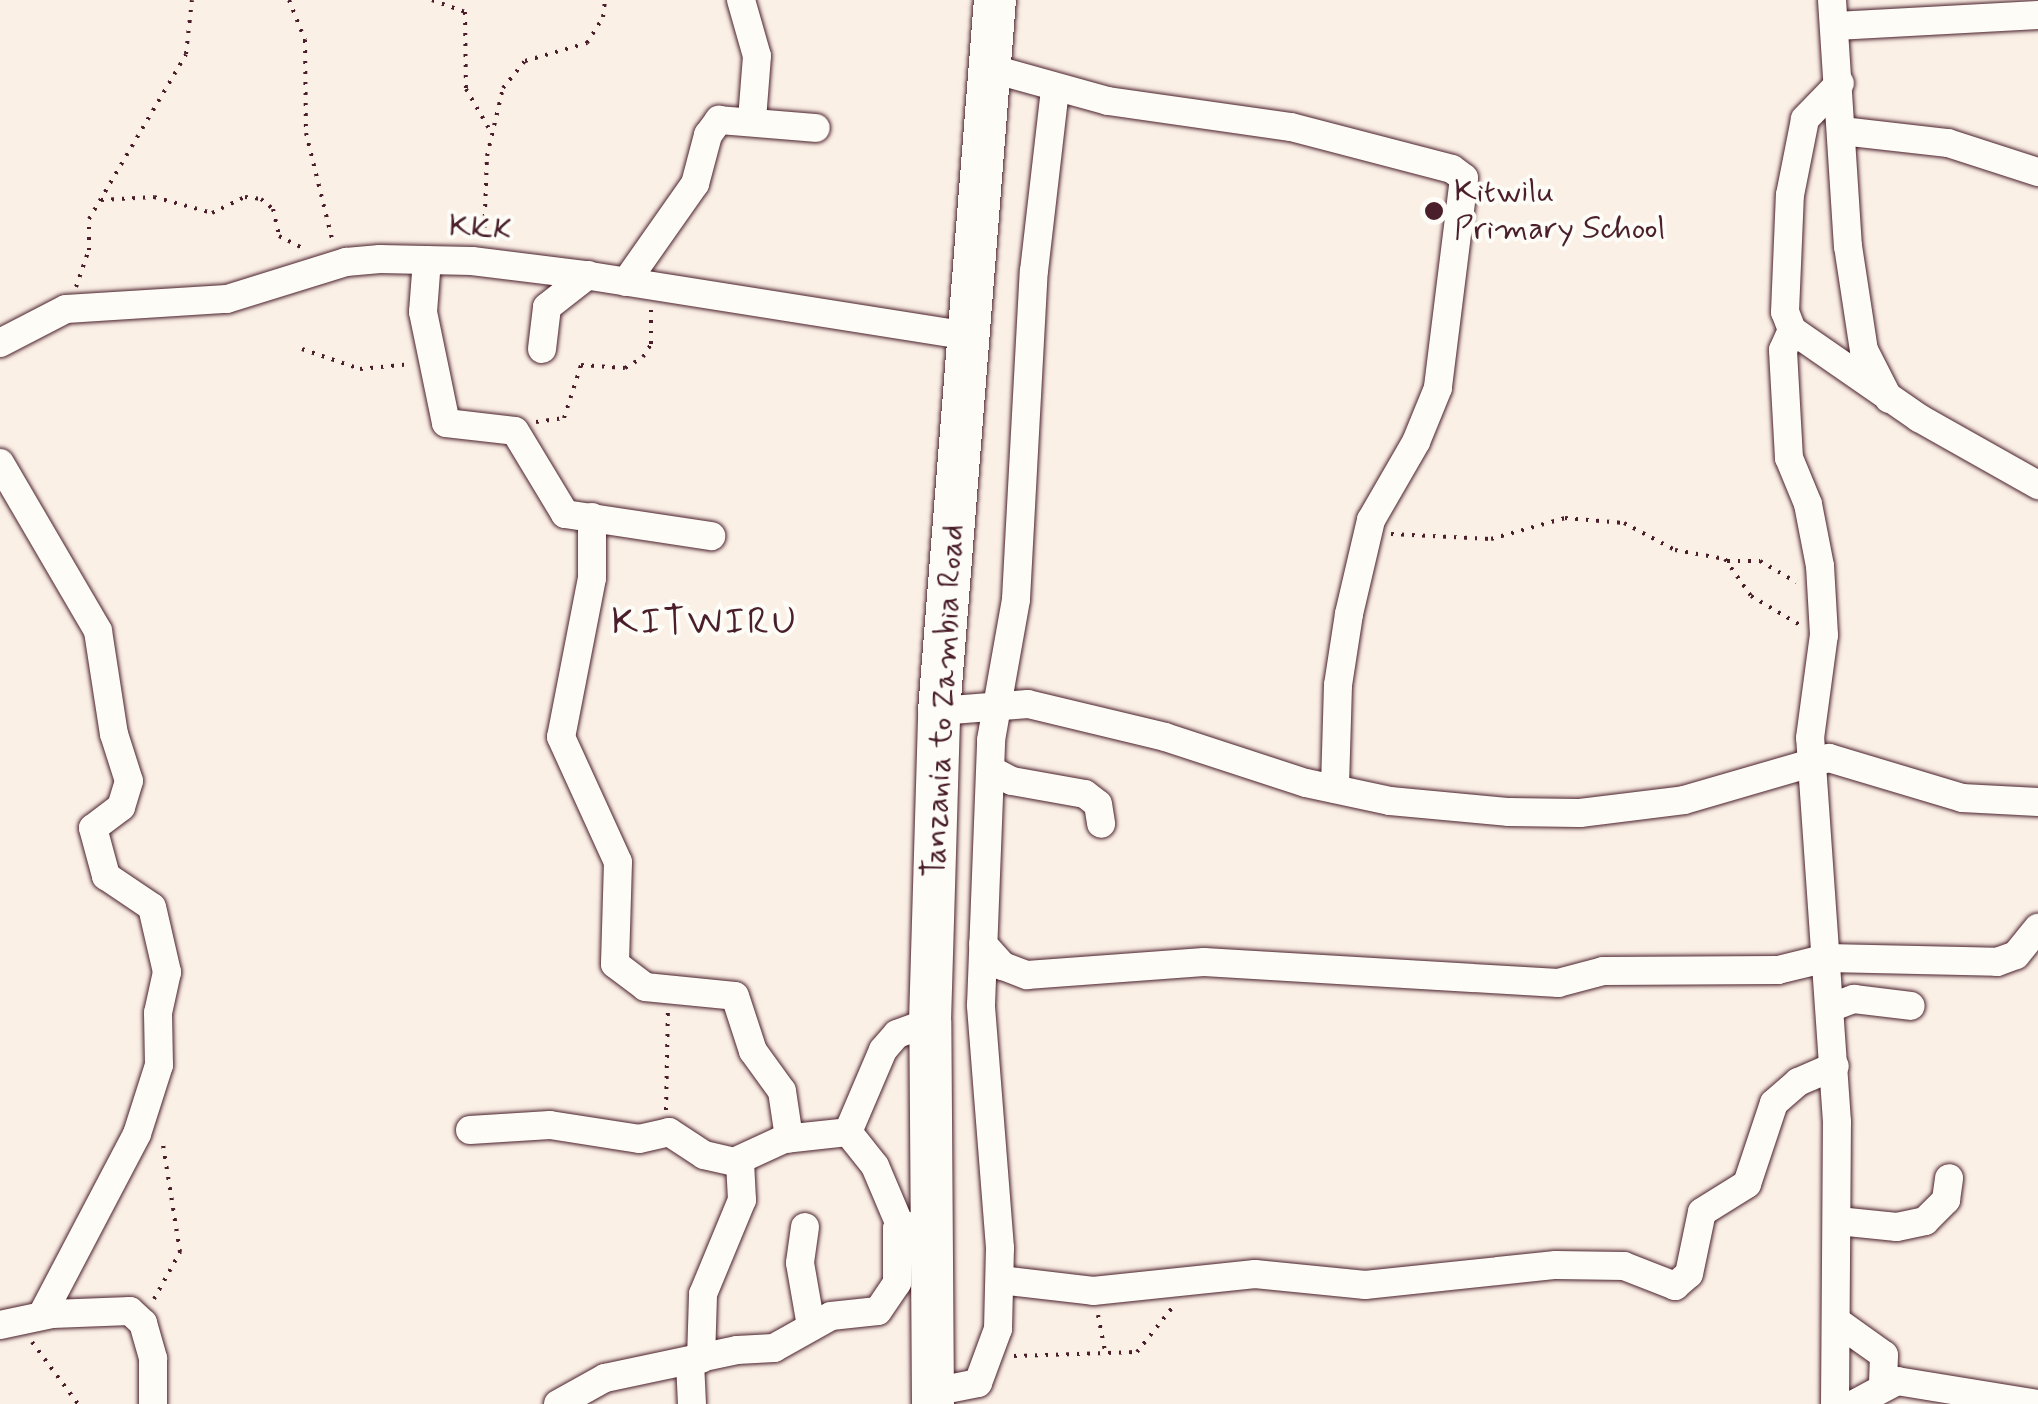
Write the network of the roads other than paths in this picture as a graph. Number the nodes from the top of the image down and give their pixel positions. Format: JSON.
{"nodes":[{"id":1,"x":741,"y":0,"type":"edge"},
{"id":2,"x":995,"y":0,"type":"edge"},
{"id":3,"x":1834,"y":13,"type":"edge"},
{"id":4,"x":2038,"y":15,"type":"edge"},
{"id":5,"x":989,"y":68,"type":"junction"},
{"id":6,"x":1840,"y":84,"type":"junction"},
{"id":7,"x":1056,"y":89,"type":"junction"},
{"id":8,"x":752,"y":119,"type":"junction"},
{"id":9,"x":816,"y":128,"type":"dead end"},
{"id":10,"x":1842,"y":131,"type":"junction"},
{"id":11,"x":2038,"y":172,"type":"edge"},
{"id":12,"x":427,"y":260,"type":"junction"},
{"id":13,"x":588,"y":275,"type":"junction"},
{"id":14,"x":626,"y":282,"type":"junction"},
{"id":15,"x":1792,"y":330,"type":"junction"},
{"id":16,"x":964,"y":335,"type":"junction"},
{"id":17,"x":0,"y":343,"type":"edge"},
{"id":18,"x":542,"y":349,"type":"dead end"},
{"id":19,"x":1889,"y":399,"type":"junction"},
{"id":20,"x":0,"y":463,"type":"edge"},
{"id":21,"x":2038,"y":485,"type":"edge"},
{"id":22,"x":592,"y":517,"type":"junction"},
{"id":23,"x":711,"y":536,"type":"dead end"},
{"id":24,"x":997,"y":705,"type":"junction"},
{"id":25,"x":939,"y":711,"type":"junction"},
{"id":26,"x":1811,"y":765,"type":"junction"},
{"id":27,"x":994,"y":771,"type":"junction"},
{"id":28,"x":1335,"y":789,"type":"junction"},
{"id":29,"x":2036,"y":808,"type":"edge"},
{"id":30,"x":1101,"y":824,"type":"dead end"},
{"id":31,"x":2038,"y":928,"type":"edge"},
{"id":32,"x":983,"y":944,"type":"junction"},
{"id":33,"x":1827,"y":958,"type":"junction"},
{"id":34,"x":1911,"y":1006,"type":"dead end"},
{"id":35,"x":1830,"y":1008,"type":"junction"},
{"id":36,"x":930,"y":1022,"type":"junction"},
{"id":37,"x":1835,"y":1066,"type":"junction"},
{"id":38,"x":470,"y":1130,"type":"dead end"},
{"id":39,"x":848,"y":1132,"type":"junction"},
{"id":40,"x":790,"y":1138,"type":"junction"},
{"id":41,"x":740,"y":1160,"type":"junction"},
{"id":42,"x":1948,"y":1178,"type":"dead end"},
{"id":43,"x":1838,"y":1222,"type":"junction"},
{"id":44,"x":916,"y":1224,"type":"junction"},
{"id":45,"x":805,"y":1227,"type":"dead end"},
{"id":46,"x":1000,"y":1280,"type":"junction"},
{"id":47,"x":35,"y":1317,"type":"junction"},
{"id":48,"x":1839,"y":1323,"type":"junction"},
{"id":49,"x":0,"y":1325,"type":"edge"},
{"id":50,"x":811,"y":1326,"type":"junction"},
{"id":51,"x":696,"y":1360,"type":"junction"},
{"id":52,"x":1883,"y":1384,"type":"junction"},
{"id":53,"x":933,"y":1398,"type":"edge"},
{"id":54,"x":153,"y":1404,"type":"edge"},
{"id":55,"x":558,"y":1404,"type":"edge"},
{"id":56,"x":692,"y":1404,"type":"edge"},
{"id":57,"x":1836,"y":1404,"type":"edge"},
{"id":58,"x":1854,"y":1404,"type":"edge"},
{"id":59,"x":2038,"y":1404,"type":"edge"}],
"edges":[{"from":1,"to":8,"type":"street"},
{"from":2,"to":5,"type":"highway","name":"Tanzania to Zambia Road"},
{"from":3,"to":4,"type":"street"},
{"from":3,"to":6,"type":"street"},
{"from":5,"to":7,"type":"street"},
{"from":5,"to":16,"type":"highway","name":"Tanzania to Zambia Road"},
{"from":6,"to":10,"type":"street"},
{"from":6,"to":15,"type":"street"},
{"from":7,"to":24,"type":"street"},
{"from":7,"to":28,"type":"street"},
{"from":8,"to":9,"type":"street"},
{"from":8,"to":14,"type":"street"},
{"from":10,"to":11,"type":"street"},
{"from":10,"to":19,"type":"street"},
{"from":12,"to":13,"type":"street","name":"KKK"},
{"from":12,"to":17,"type":"street","name":"KKK"},
{"from":12,"to":22,"type":"street"},
{"from":13,"to":14,"type":"street","name":"KKK"},
{"from":13,"to":18,"type":"street"},
{"from":14,"to":16,"type":"street","name":"KKK"},
{"from":15,"to":19,"type":"street"},
{"from":15,"to":26,"type":"street"},
{"from":16,"to":25,"type":"highway","name":"Tanzania to Zambia Road"},
{"from":19,"to":21,"type":"street"},
{"from":20,"to":47,"type":"street"},
{"from":22,"to":23,"type":"street"},
{"from":22,"to":40,"type":"street"},
{"from":24,"to":25,"type":"street"},
{"from":24,"to":27,"type":"street"},
{"from":24,"to":28,"type":"street"},
{"from":25,"to":36,"type":"highway","name":"Tanzania to Zambia Road"},
{"from":26,"to":28,"type":"street"},
{"from":26,"to":29,"type":"street"},
{"from":26,"to":33,"type":"street"},
{"from":27,"to":30,"type":"street"},
{"from":27,"to":32,"type":"street"},
{"from":31,"to":33,"type":"street"},
{"from":32,"to":33,"type":"street"},
{"from":32,"to":46,"type":"street"},
{"from":33,"to":35,"type":"street"},
{"from":34,"to":35,"type":"street"},
{"from":35,"to":37,"type":"street"},
{"from":36,"to":39,"type":"street"},
{"from":36,"to":44,"type":"highway","name":"Tanzania to Zambia Road"},
{"from":37,"to":43,"type":"street"},
{"from":37,"to":46,"type":"street"},
{"from":38,"to":41,"type":"street"},
{"from":39,"to":40,"type":"street"},
{"from":39,"to":44,"type":"street"},
{"from":40,"to":41,"type":"street"},
{"from":41,"to":51,"type":"street"},
{"from":42,"to":43,"type":"street"},
{"from":43,"to":48,"type":"street"},
{"from":44,"to":50,"type":"street"},
{"from":44,"to":53,"type":"highway","name":"Tanzania to Zambia Road"},
{"from":45,"to":50,"type":"street"},
{"from":46,"to":53,"type":"street"},
{"from":47,"to":49,"type":"street"},
{"from":47,"to":54,"type":"street"},
{"from":48,"to":52,"type":"street"},
{"from":48,"to":57,"type":"street"},
{"from":50,"to":51,"type":"street"},
{"from":51,"to":55,"type":"street"},
{"from":51,"to":56,"type":"street"},
{"from":52,"to":58,"type":"street"},
{"from":52,"to":59,"type":"street"}]}
